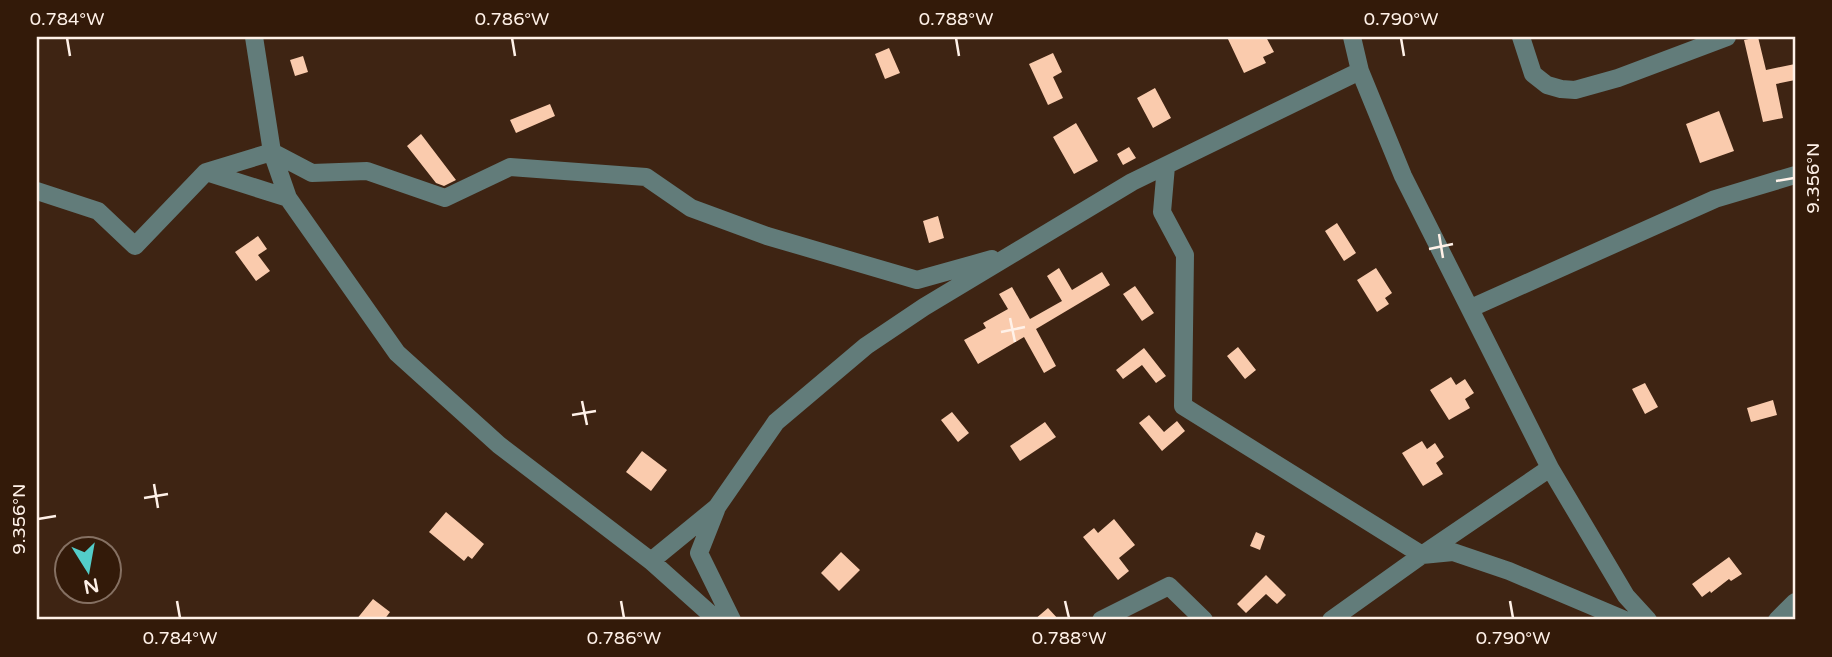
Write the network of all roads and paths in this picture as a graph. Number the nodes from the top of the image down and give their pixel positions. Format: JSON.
{"nodes":[{"id":1,"x":254,"y":37,"type":"edge"},
{"id":2,"x":1352,"y":37,"type":"edge"},
{"id":3,"x":1521,"y":37,"type":"edge"},
{"id":4,"x":1727,"y":37,"type":"edge"},
{"id":5,"x":1360,"y":71,"type":"junction"},
{"id":6,"x":272,"y":152,"type":"junction"},
{"id":7,"x":1166,"y":166,"type":"junction"},
{"id":8,"x":206,"y":172,"type":"junction"},
{"id":9,"x":1795,"y":175,"type":"edge"},
{"id":10,"x":37,"y":191,"type":"edge"},
{"id":11,"x":288,"y":198,"type":"junction"},
{"id":12,"x":1017,"y":251,"type":"junction"},
{"id":13,"x":1471,"y":308,"type":"junction"},
{"id":14,"x":1550,"y":468,"type":"junction"},
{"id":15,"x":717,"y":507,"type":"junction"},
{"id":16,"x":1422,"y":555,"type":"junction"},
{"id":17,"x":652,"y":561,"type":"junction"},
{"id":18,"x":1795,"y":601,"type":"edge"},
{"id":19,"x":718,"y":620,"type":"edge"},
{"id":20,"x":732,"y":620,"type":"edge"},
{"id":21,"x":1101,"y":620,"type":"edge"},
{"id":22,"x":1204,"y":620,"type":"edge"},
{"id":23,"x":1331,"y":620,"type":"edge"},
{"id":24,"x":1625,"y":620,"type":"edge"},
{"id":25,"x":1648,"y":620,"type":"edge"},
{"id":26,"x":1777,"y":620,"type":"edge"}],
"edges":[{"from":1,"to":6,"type":"street"},
{"from":2,"to":5,"type":"street"},
{"from":3,"to":4,"type":"street"},
{"from":5,"to":7,"type":"street"},
{"from":5,"to":13,"type":"street"},
{"from":6,"to":8,"type":"street"},
{"from":6,"to":11,"type":"street"},
{"from":6,"to":12,"type":"street"},
{"from":7,"to":12,"type":"street"},
{"from":7,"to":16,"type":"street"},
{"from":8,"to":10,"type":"street"},
{"from":8,"to":11,"type":"street"},
{"from":9,"to":13,"type":"street"},
{"from":11,"to":17,"type":"street"},
{"from":12,"to":15,"type":"street"},
{"from":13,"to":14,"type":"street"},
{"from":14,"to":16,"type":"street"},
{"from":14,"to":25,"type":"street"},
{"from":15,"to":17,"type":"street"},
{"from":15,"to":20,"type":"street"},
{"from":16,"to":23,"type":"street"},
{"from":16,"to":24,"type":"street"},
{"from":17,"to":19,"type":"street"},
{"from":18,"to":26,"type":"street"},
{"from":21,"to":22,"type":"street"}]}
